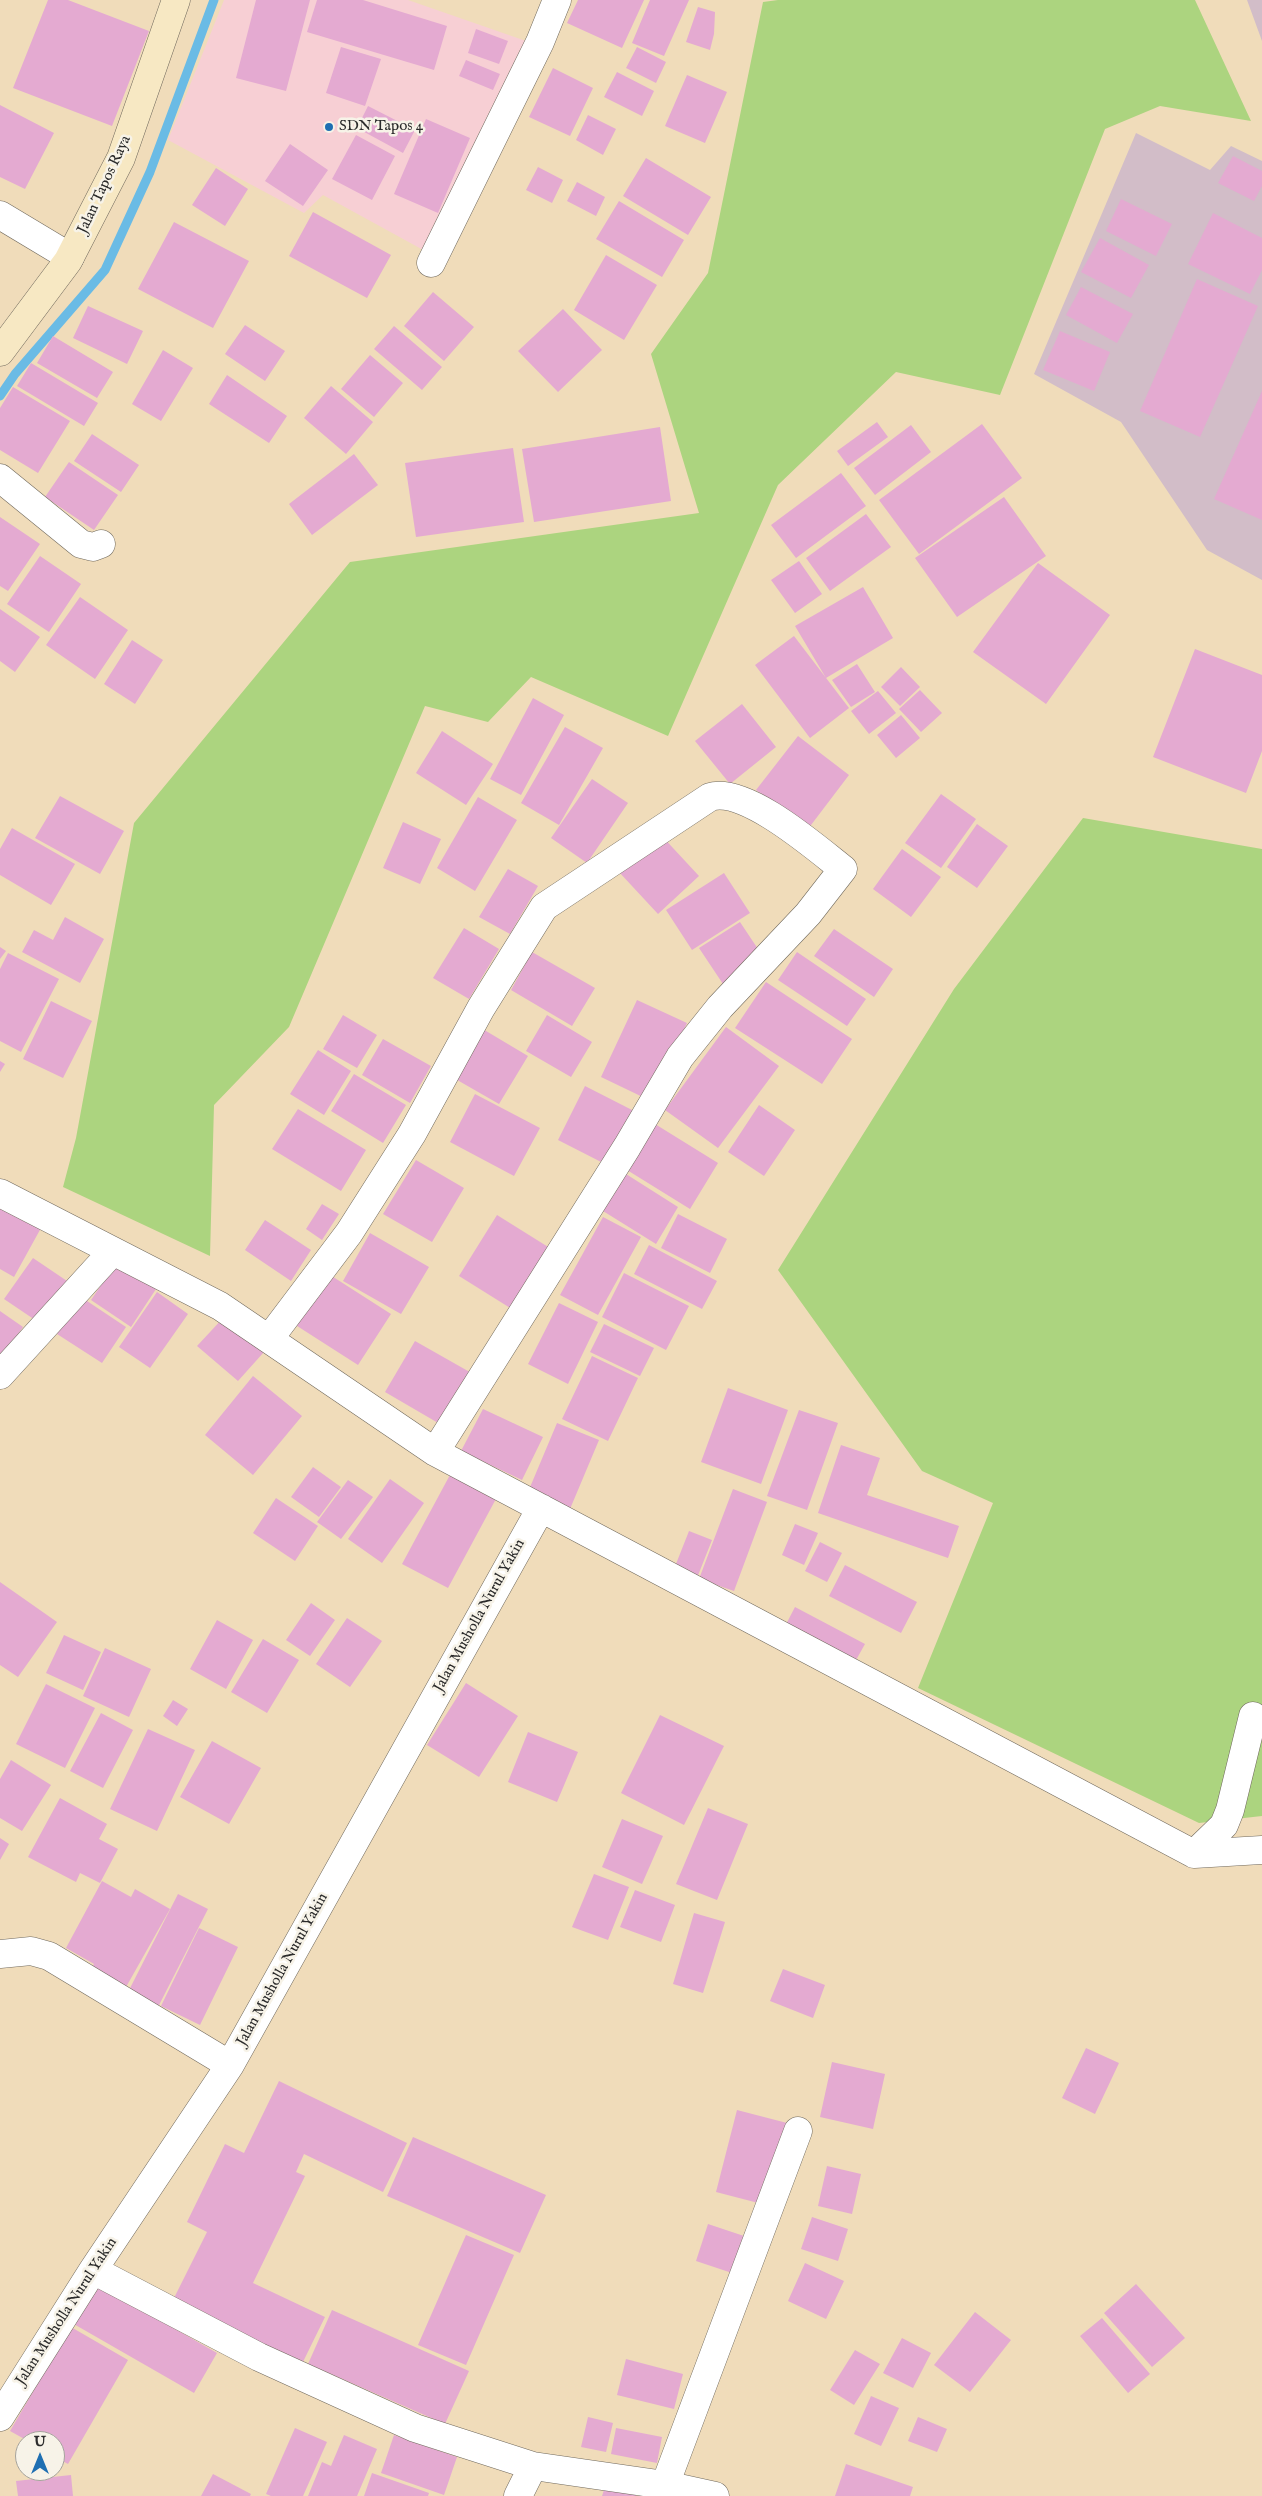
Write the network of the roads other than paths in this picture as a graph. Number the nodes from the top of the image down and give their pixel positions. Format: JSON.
{"nodes":[{"id":1,"x":176,"y":0,"type":"edge"},
{"id":2,"x":557,"y":0,"type":"edge"},
{"id":3,"x":0,"y":215,"type":"edge"},
{"id":4,"x":70,"y":257,"type":"junction"},
{"id":5,"x":431,"y":264,"type":"dead end"},
{"id":6,"x":0,"y":352,"type":"edge"},
{"id":7,"x":0,"y":478,"type":"edge"},
{"id":8,"x":101,"y":544,"type":"dead end"},
{"id":9,"x":0,"y":1193,"type":"edge"},
{"id":10,"x":112,"y":1251,"type":"junction"},
{"id":11,"x":269,"y":1339,"type":"junction"},
{"id":12,"x":0,"y":1375,"type":"edge"},
{"id":13,"x":435,"y":1452,"type":"junction"},
{"id":14,"x":541,"y":1508,"type":"junction"},
{"id":15,"x":1253,"y":1716,"type":"dead end"},
{"id":16,"x":1262,"y":1850,"type":"edge"},
{"id":17,"x":1194,"y":1854,"type":"junction"},
{"id":18,"x":0,"y":1954,"type":"edge"},
{"id":19,"x":230,"y":2065,"type":"junction"},
{"id":20,"x":798,"y":2131,"type":"dead end"},
{"id":21,"x":93,"y":2270,"type":"junction"},
{"id":22,"x":0,"y":2417,"type":"edge"},
{"id":23,"x":533,"y":2466,"type":"junction"},
{"id":24,"x":666,"y":2485,"type":"junction"},
{"id":25,"x":518,"y":2496,"type":"edge"},
{"id":26,"x":715,"y":2496,"type":"edge"}],
"edges":[{"from":1,"to":4,"type":"main road","name":"Jalan Tapos Raya"},
{"from":2,"to":5,"type":"street"},
{"from":3,"to":4,"type":"street"},
{"from":4,"to":6,"type":"main road","name":"Jalan Tapos Raya"},
{"from":7,"to":8,"type":"street"},
{"from":9,"to":10,"type":"street"},
{"from":10,"to":11,"type":"street"},
{"from":10,"to":12,"type":"street"},
{"from":11,"to":13,"type":"street"},
{"from":11,"to":13,"type":"street"},
{"from":13,"to":14,"type":"street"},
{"from":14,"to":17,"type":"street"},
{"from":14,"to":19,"type":"street","name":"Jalan Musholla Nurul Yakin"},
{"from":15,"to":17,"type":"street"},
{"from":16,"to":17,"type":"street"},
{"from":18,"to":19,"type":"street"},
{"from":19,"to":21,"type":"street","name":"Jalan Musholla Nurul Yakin"},
{"from":20,"to":24,"type":"street"},
{"from":21,"to":22,"type":"street","name":"Jalan Musholla Nurul Yakin"},
{"from":21,"to":23,"type":"street"},
{"from":23,"to":24,"type":"street"},
{"from":23,"to":25,"type":"street"},
{"from":24,"to":26,"type":"street"}]}
